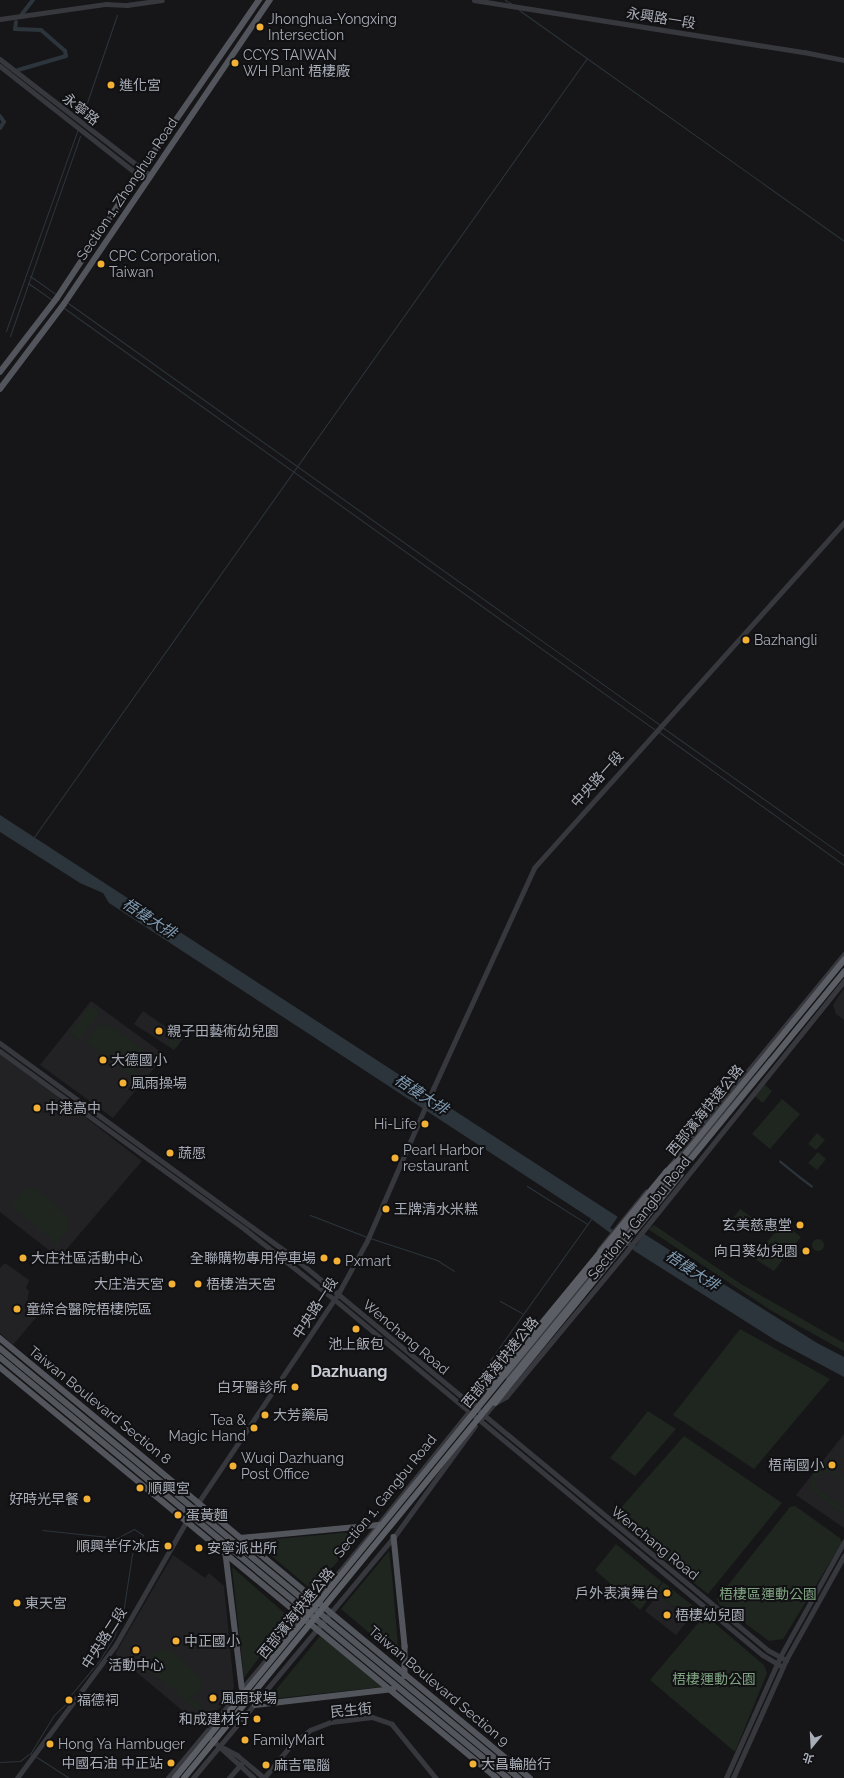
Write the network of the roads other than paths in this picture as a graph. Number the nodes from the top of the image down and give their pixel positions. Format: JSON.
{"nodes":[{"id":1,"x":162,"y":0,"type":"edge"},
{"id":2,"x":259,"y":0,"type":"edge"},
{"id":3,"x":270,"y":0,"type":"edge"},
{"id":4,"x":474,"y":0,"type":"edge"},
{"id":5,"x":0,"y":19,"type":"edge"},
{"id":6,"x":0,"y":59,"type":"edge"},
{"id":7,"x":844,"y":60,"type":"edge"},
{"id":8,"x":0,"y":66,"type":"edge"},
{"id":9,"x":142,"y":169,"type":"junction"},
{"id":10,"x":138,"y":175,"type":"junction"},
{"id":11,"x":150,"y":175,"type":"junction"},
{"id":12,"x":146,"y":181,"type":"junction"},
{"id":13,"x":0,"y":372,"type":"edge"},
{"id":14,"x":0,"y":389,"type":"edge"},
{"id":15,"x":844,"y":522,"type":"edge"},
{"id":16,"x":844,"y":954,"type":"edge"},
{"id":17,"x":844,"y":960,"type":"edge"},
{"id":18,"x":844,"y":972,"type":"edge"},
{"id":19,"x":844,"y":981,"type":"edge"},
{"id":20,"x":780,"y":1031,"type":"junction"},
{"id":21,"x":793,"y":1041,"type":"junction"},
{"id":22,"x":0,"y":1043,"type":"edge"},
{"id":23,"x":0,"y":1051,"type":"edge"},
{"id":24,"x":763,"y":1065,"type":"junction"},
{"id":25,"x":683,"y":1156,"type":"junction"},
{"id":26,"x":690,"y":1160,"type":"junction"},
{"id":27,"x":338,"y":1294,"type":"junction"},
{"id":28,"x":334,"y":1299,"type":"junction"},
{"id":29,"x":0,"y":1338,"type":"edge"},
{"id":30,"x":0,"y":1348,"type":"edge"},
{"id":31,"x":0,"y":1357,"type":"edge"},
{"id":32,"x":516,"y":1366,"type":"junction"},
{"id":33,"x":0,"y":1367,"type":"edge"},
{"id":34,"x":487,"y":1390,"type":"junction"},
{"id":35,"x":495,"y":1403,"type":"junction"},
{"id":36,"x":472,"y":1407,"type":"junction"},
{"id":37,"x":468,"y":1412,"type":"junction"},
{"id":38,"x":484,"y":1416,"type":"junction"},
{"id":39,"x":478,"y":1422,"type":"junction"},
{"id":40,"x":199,"y":1503,"type":"junction"},
{"id":41,"x":195,"y":1509,"type":"junction"},
{"id":42,"x":190,"y":1515,"type":"junction"},
{"id":43,"x":187,"y":1521,"type":"junction"},
{"id":44,"x":378,"y":1525,"type":"junction"},
{"id":45,"x":240,"y":1537,"type":"junction"},
{"id":46,"x":394,"y":1537,"type":"junction"},
{"id":47,"x":235,"y":1542,"type":"junction"},
{"id":48,"x":844,"y":1542,"type":"edge"},
{"id":49,"x":226,"y":1554,"type":"junction"},
{"id":50,"x":844,"y":1556,"type":"edge"},
{"id":51,"x":315,"y":1599,"type":"junction"},
{"id":52,"x":310,"y":1604,"type":"junction"},
{"id":53,"x":305,"y":1610,"type":"junction"},
{"id":54,"x":332,"y":1612,"type":"junction"},
{"id":55,"x":301,"y":1616,"type":"junction"},
{"id":56,"x":327,"y":1618,"type":"junction"},
{"id":57,"x":322,"y":1624,"type":"junction"},
{"id":58,"x":318,"y":1630,"type":"junction"},
{"id":59,"x":780,"y":1657,"type":"junction"},
{"id":60,"x":786,"y":1660,"type":"junction"},
{"id":61,"x":776,"y":1664,"type":"junction"},
{"id":62,"x":783,"y":1667,"type":"junction"},
{"id":63,"x":406,"y":1674,"type":"junction"},
{"id":64,"x":401,"y":1680,"type":"junction"},
{"id":65,"x":396,"y":1685,"type":"junction"},
{"id":66,"x":242,"y":1687,"type":"junction"},
{"id":67,"x":392,"y":1690,"type":"junction"},
{"id":68,"x":256,"y":1705,"type":"junction"},
{"id":69,"x":205,"y":1732,"type":"junction"},
{"id":70,"x":221,"y":1746,"type":"junction"},
{"id":71,"x":244,"y":1761,"type":"junction"},
{"id":72,"x":240,"y":1766,"type":"junction"},
{"id":73,"x":17,"y":1778,"type":"edge"},
{"id":74,"x":168,"y":1778,"type":"edge"},
{"id":75,"x":175,"y":1778,"type":"edge"},
{"id":76,"x":184,"y":1778,"type":"edge"},
{"id":77,"x":193,"y":1778,"type":"edge"},
{"id":78,"x":230,"y":1778,"type":"edge"},
{"id":79,"x":254,"y":1778,"type":"edge"},
{"id":80,"x":264,"y":1778,"type":"edge"},
{"id":81,"x":436,"y":1778,"type":"edge"},
{"id":82,"x":497,"y":1778,"type":"edge"},
{"id":83,"x":508,"y":1778,"type":"edge"},
{"id":84,"x":519,"y":1778,"type":"edge"},
{"id":85,"x":530,"y":1778,"type":"edge"},
{"id":86,"x":726,"y":1778,"type":"edge"},
{"id":87,"x":733,"y":1778,"type":"edge"}],
"edges":[{"from":1,"to":5,"type":"street"},
{"from":2,"to":9,"type":"main road","name":"Section 1, Zhonghua Road"},
{"from":3,"to":11,"type":"main road","name":"Section 1, Zhonghua Road"},
{"from":4,"to":7,"type":"street","name":"永興路一段"},
{"from":6,"to":9,"type":"street","name":"永寧路"},
{"from":8,"to":10,"type":"street","name":"永寧路"},
{"from":9,"to":10,"type":"main road","name":"Section 1, Zhonghua Road"},
{"from":9,"to":11,"type":"street","name":"永寧路"},
{"from":10,"to":12,"type":"street","name":"永寧路"},
{"from":10,"to":13,"type":"main road","name":"Section 1, Zhonghua Road"},
{"from":11,"to":12,"type":"main road","name":"Section 1, Zhonghua Road"},
{"from":12,"to":14,"type":"main road","name":"Section 1, Zhonghua Road"},
{"from":15,"to":27,"type":"street","name":"中央路一段"},
{"from":16,"to":20,"type":"street","name":"Section 1, Gangbu Road"},
{"from":17,"to":25,"type":"highway","name":"西部濱海快速公路","bridge":true},
{"from":18,"to":26,"type":"highway","name":"西部濱海快速公路","bridge":true},
{"from":19,"to":21,"type":"street","name":"Section 1, Gangbu Road"},
{"from":20,"to":24,"type":"street","name":"Section 1, Gangbu Road"},
{"from":20,"to":34,"type":"street","name":"Section 1, Gangbu Road"},
{"from":21,"to":24,"type":"street","name":"Section 1, Gangbu Road"},
{"from":21,"to":35,"type":"street","name":"Section 1, Gangbu Road"},
{"from":22,"to":27,"type":"street","name":"Wenchang Road"},
{"from":23,"to":28,"type":"street","name":"Wenchang Road"},
{"from":24,"to":32,"type":"street","name":"Section 1, Gangbu Road"},
{"from":25,"to":34,"type":"highway","bridge":true},
{"from":25,"to":75,"type":"highway","name":"西部濱海快速公路","bridge":true},
{"from":26,"to":35,"type":"highway","bridge":true},
{"from":26,"to":76,"type":"highway","name":"西部濱海快速公路","bridge":true},
{"from":27,"to":28,"type":"street","name":"中央路一段"},
{"from":27,"to":36,"type":"street","name":"Wenchang Road"},
{"from":28,"to":37,"type":"street","name":"Wenchang Road"},
{"from":28,"to":40,"type":"street","name":"中央路一段"},
{"from":29,"to":40,"type":"main road","name":"Taiwan Boulevard Section 8"},
{"from":30,"to":41,"type":"main road","name":"Taiwan Boulevard Section 8"},
{"from":31,"to":42,"type":"main road","name":"Taiwan Boulevard Section 8"},
{"from":32,"to":34,"type":"street","name":"Section 1, Gangbu Road"},
{"from":32,"to":35,"type":"street","name":"Section 1, Gangbu Road"},
{"from":33,"to":43,"type":"main road"},
{"from":34,"to":36,"type":"street","name":"Section 1, Gangbu Road"},
{"from":35,"to":38,"type":"street","name":"Section 1, Gangbu Road"},
{"from":36,"to":37,"type":"street","name":"Section 1, Gangbu Road"},
{"from":36,"to":38,"type":"street","name":"Wenchang Road"},
{"from":37,"to":39,"type":"street","name":"Wenchang Road"},
{"from":37,"to":44,"type":"street","name":"Section 1, Gangbu Road"},
{"from":38,"to":39,"type":"street","name":"Section 1, Gangbu Road"},
{"from":38,"to":59,"type":"street","name":"Wenchang Road"},
{"from":39,"to":46,"type":"street","name":"Section 1, Gangbu Road"},
{"from":39,"to":61,"type":"street","name":"Wenchang Road"},
{"from":40,"to":41,"type":"street","name":"中央路二段"},
{"from":40,"to":45,"type":"main road","name":"Taiwan Boulevard Section 8"},
{"from":41,"to":42,"type":"street","name":"中央路二段"},
{"from":41,"to":47,"type":"main road","name":"Taiwan Boulevard Section 8"},
{"from":42,"to":43,"type":"street","name":"中央路二段"},
{"from":42,"to":53,"type":"main road","name":"Taiwan Boulevard Section 8"},
{"from":43,"to":49,"type":"main road"},
{"from":43,"to":73,"type":"street","name":"中央路二段"},
{"from":44,"to":45,"type":"main road"},
{"from":44,"to":51,"type":"street","name":"Section 1, Gangbu Road"},
{"from":45,"to":47,"type":"main road"},
{"from":45,"to":51,"type":"main road","name":"Taiwan Boulevard Section 8"},
{"from":46,"to":54,"type":"street","name":"Section 1, Gangbu Road"},
{"from":46,"to":63,"type":"main road"},
{"from":47,"to":52,"type":"main road","name":"Taiwan Boulevard Section 8"},
{"from":48,"to":59,"type":"street"},
{"from":49,"to":55,"type":"main road"},
{"from":49,"to":66,"type":"main road"},
{"from":50,"to":60,"type":"street"},
{"from":51,"to":52,"type":"street","name":"Section 1, Gangbu Road"},
{"from":51,"to":54,"type":"main road","name":"Taiwan Boulevard Section 8"},
{"from":52,"to":53,"type":"street","name":"Section 1, Gangbu Road"},
{"from":52,"to":56,"type":"main road","name":"Taiwan Boulevard Section 8"},
{"from":53,"to":55,"type":"street","name":"Section 1, Gangbu Road"},
{"from":53,"to":57,"type":"main road","name":"Taiwan Boulevard Section 8"},
{"from":54,"to":56,"type":"street","name":"Section 1, Gangbu Road"},
{"from":54,"to":63,"type":"main road","name":"Taiwan Boulevard Section 9"},
{"from":55,"to":58,"type":"main road"},
{"from":55,"to":66,"type":"street","name":"Section 1, Gangbu Road"},
{"from":56,"to":57,"type":"street","name":"Section 1, Gangbu Road"},
{"from":56,"to":64,"type":"main road","name":"Taiwan Boulevard Section 9"},
{"from":57,"to":58,"type":"street","name":"Section 1, Gangbu Road"},
{"from":57,"to":65,"type":"main road","name":"Taiwan Boulevard Section 9"},
{"from":58,"to":67,"type":"main road"},
{"from":58,"to":68,"type":"street","name":"Section 1, Gangbu Road"},
{"from":59,"to":60,"type":"street","name":"Wenchang Road"},
{"from":59,"to":61,"type":"street"},
{"from":60,"to":62,"type":"street"},
{"from":61,"to":62,"type":"street","name":"Wenchang Road"},
{"from":61,"to":86,"type":"street"},
{"from":62,"to":87,"type":"street"},
{"from":63,"to":64,"type":"main road"},
{"from":63,"to":85,"type":"main road","name":"Taiwan Boulevard Section 9"},
{"from":64,"to":65,"type":"main road"},
{"from":64,"to":84,"type":"main road","name":"Taiwan Boulevard Section 9"},
{"from":65,"to":67,"type":"main road"},
{"from":65,"to":83,"type":"main road","name":"Taiwan Boulevard Section 9"},
{"from":66,"to":69,"type":"street","name":"Section 1, Gangbu Road"},
{"from":67,"to":68,"type":"main road"},
{"from":67,"to":82,"type":"main road"},
{"from":68,"to":70,"type":"street","name":"Section 1, Gangbu Road"},
{"from":69,"to":70,"type":"street"},
{"from":69,"to":74,"type":"street","name":"Section 1, Gangbu Road"},
{"from":70,"to":71,"type":"street"},
{"from":70,"to":72,"type":"street"},
{"from":70,"to":77,"type":"street","name":"Section 1, Gangbu Road"},
{"from":71,"to":72,"type":"street"},
{"from":71,"to":80,"type":"street"},
{"from":72,"to":78,"type":"street"},
{"from":72,"to":79,"type":"street"},
{"from":80,"to":81,"type":"street","name":"民生街"}]}
